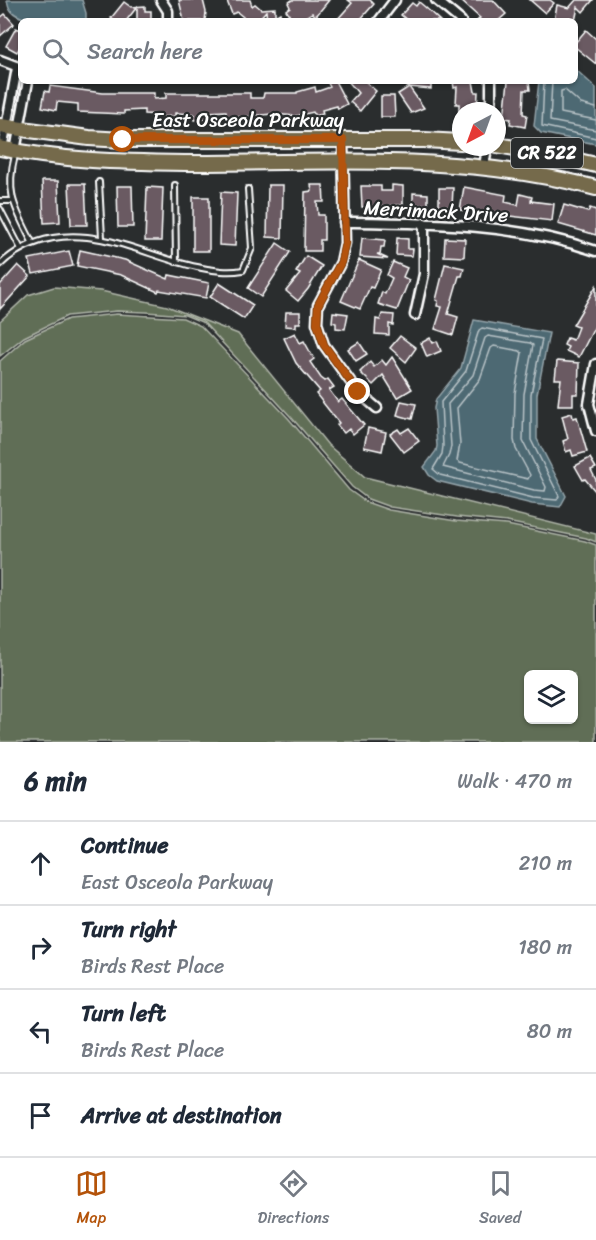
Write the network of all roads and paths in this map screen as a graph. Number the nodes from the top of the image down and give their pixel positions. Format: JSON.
{"nodes":[{"id":1,"x":161,"y":0,"type":"edge"},
{"id":2,"x":395,"y":0,"type":"edge"},
{"id":3,"x":436,"y":0,"type":"edge"},
{"id":4,"x":168,"y":18,"type":"edge"},
{"id":5,"x":381,"y":18,"type":"edge"},
{"id":6,"x":457,"y":18,"type":"edge"},
{"id":7,"x":0,"y":60,"type":"edge"},
{"id":8,"x":18,"y":68,"type":"edge"},
{"id":9,"x":18,"y":73,"type":"edge"},
{"id":10,"x":27,"y":84,"type":"edge"},
{"id":11,"x":491,"y":84,"type":"edge"},
{"id":12,"x":491,"y":102,"type":"edge"},
{"id":13,"x":8,"y":128,"type":"edge"},
{"id":14,"x":343,"y":140,"type":"junction"},
{"id":15,"x":452,"y":142,"type":"edge"},
{"id":16,"x":506,"y":147,"type":"edge"},
{"id":17,"x":4,"y":151,"type":"edge"},
{"id":18,"x":486,"y":156,"type":"edge"},
{"id":19,"x":343,"y":162,"type":"junction"},
{"id":20,"x":596,"y":165,"type":"edge"},
{"id":21,"x":484,"y":167,"type":"junction"},
{"id":22,"x":99,"y":182,"type":"dead end"},
{"id":23,"x":174,"y":185,"type":"dead end"},
{"id":24,"x":596,"y":188,"type":"edge"},
{"id":25,"x":248,"y":189,"type":"dead end"},
{"id":26,"x":0,"y":201,"type":"edge"},
{"id":27,"x":11,"y":201,"type":"junction"},
{"id":28,"x":0,"y":209,"type":"edge"},
{"id":29,"x":344,"y":222,"type":"junction"},
{"id":30,"x":424,"y":223,"type":"junction"},
{"id":31,"x":102,"y":238,"type":"junction"},
{"id":32,"x":32,"y":242,"type":"junction"},
{"id":33,"x":21,"y":249,"type":"junction"},
{"id":34,"x":596,"y":251,"type":"edge"},
{"id":35,"x":176,"y":262,"type":"junction"},
{"id":36,"x":0,"y":265,"type":"edge"},
{"id":37,"x":415,"y":315,"type":"dead end"},
{"id":38,"x":596,"y":364,"type":"edge"},
{"id":39,"x":377,"y":408,"type":"dead end"},
{"id":40,"x":596,"y":431,"type":"edge"}],
"edges":[{"from":1,"to":4,"type":"street"},
{"from":2,"to":5,"type":"street"},
{"from":3,"to":6,"type":"street"},
{"from":7,"to":8,"type":"street"},
{"from":9,"to":13,"type":"street"},
{"from":10,"to":13,"type":"street"},
{"from":11,"to":12,"type":"street"},
{"from":13,"to":14,"type":"main road","name":"East Osceola Parkway"},
{"from":13,"to":17,"type":"street"},
{"from":13,"to":17,"type":"street"},
{"from":14,"to":15,"type":"main road","name":"East Osceola Parkway"},
{"from":14,"to":19,"type":"street"},
{"from":16,"to":20,"type":"main road","number":"CR 522"},
{"from":17,"to":19,"type":"main road","number":"CR 522"},
{"from":17,"to":27,"type":"lane"},
{"from":18,"to":21,"type":"street"},
{"from":19,"to":21,"type":"main road","number":"CR 522"},
{"from":19,"to":29,"type":"street"},
{"from":21,"to":24,"type":"main road","number":"CR 522"},
{"from":22,"to":31,"type":"lane"},
{"from":23,"to":35,"type":"lane"},
{"from":25,"to":35,"type":"lane"},
{"from":26,"to":27,"type":"lane"},
{"from":27,"to":32,"type":"lane"},
{"from":28,"to":33,"type":"lane"},
{"from":29,"to":30,"type":"street","name":"Merrimack Drive"},
{"from":29,"to":39,"type":"street"},
{"from":30,"to":34,"type":"street","name":"Merrimack Drive"},
{"from":30,"to":37,"type":"street"},
{"from":31,"to":32,"type":"lane"},
{"from":31,"to":35,"type":"lane"},
{"from":32,"to":33,"type":"lane"},
{"from":33,"to":36,"type":"lane"},
{"from":38,"to":40,"type":"street"}]}
